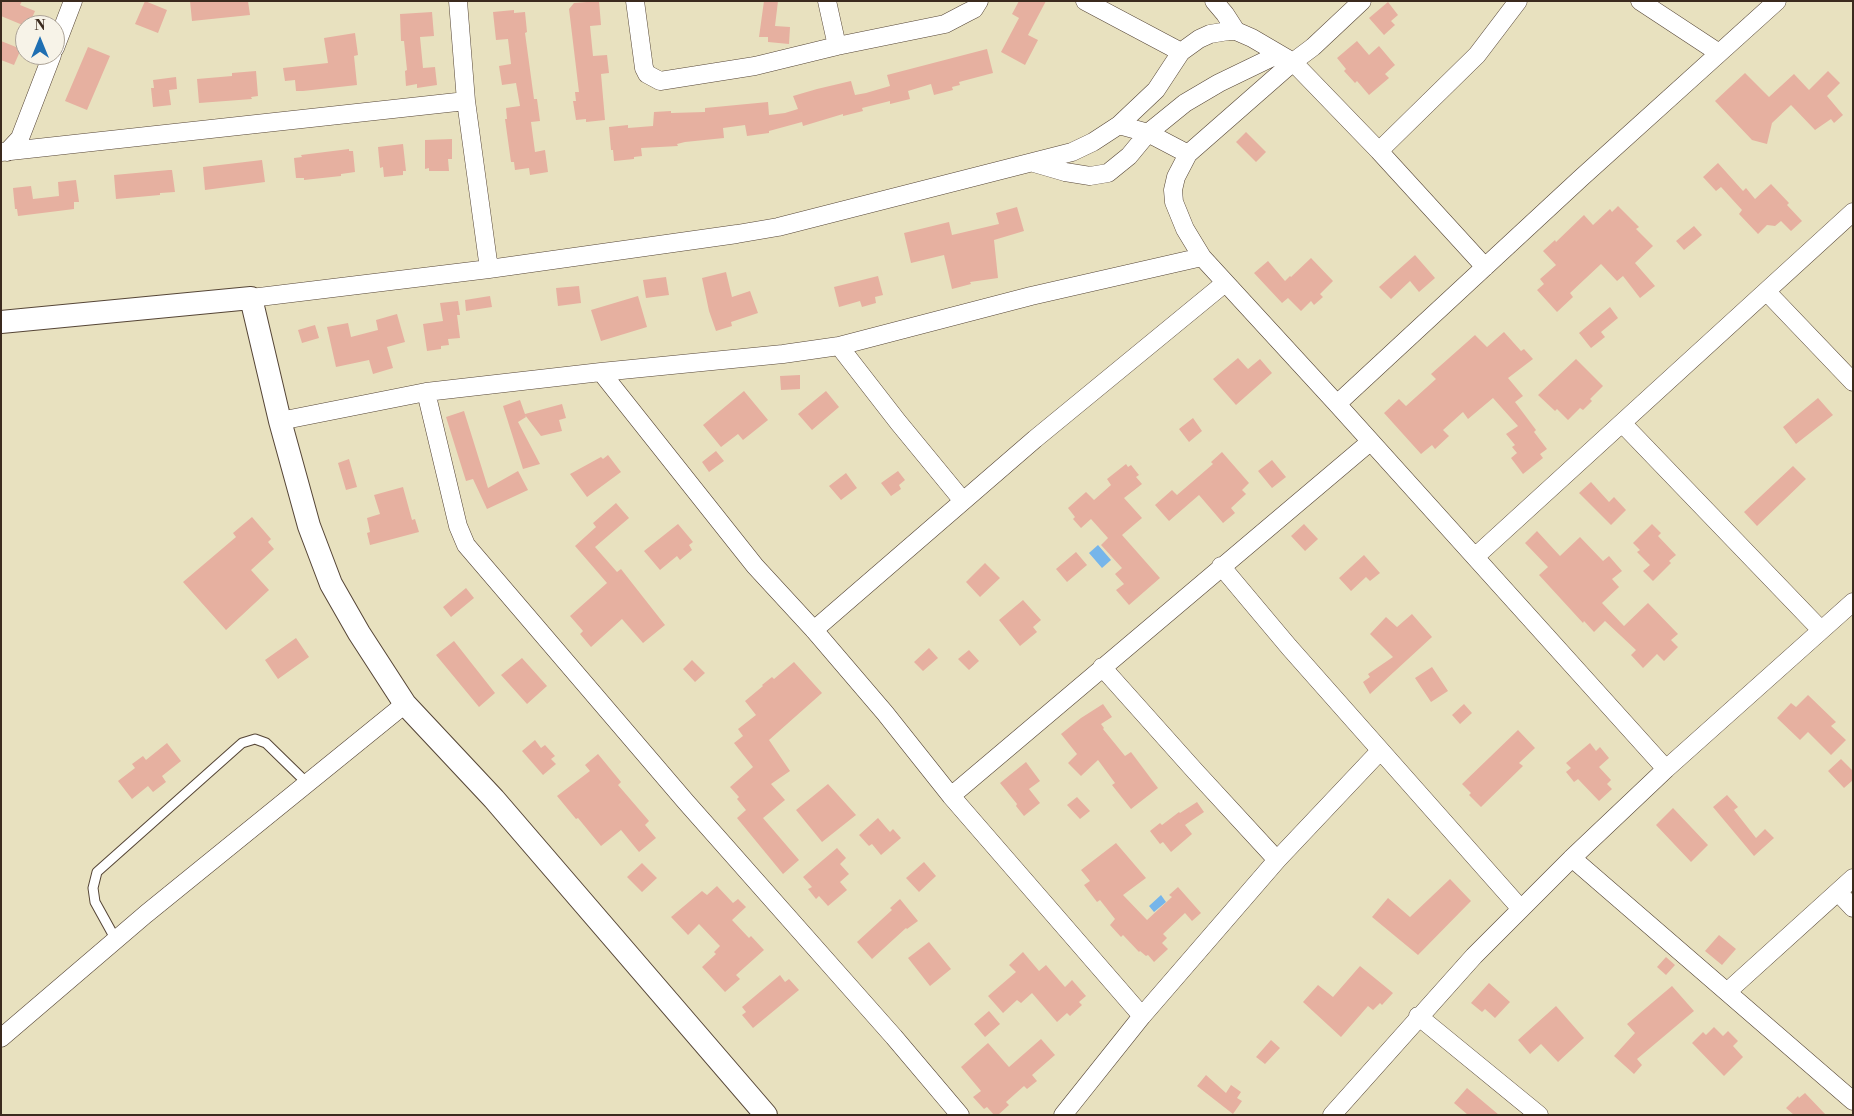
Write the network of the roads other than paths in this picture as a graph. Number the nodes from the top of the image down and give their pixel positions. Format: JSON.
{"nodes":[{"id":1,"x":73,"y":1,"type":"edge"},
{"id":2,"x":458,"y":1,"type":"edge"},
{"id":3,"x":634,"y":1,"type":"edge"},
{"id":4,"x":827,"y":1,"type":"edge"},
{"id":5,"x":979,"y":1,"type":"edge"},
{"id":6,"x":1086,"y":1,"type":"edge"},
{"id":7,"x":1214,"y":1,"type":"edge"},
{"id":8,"x":1362,"y":1,"type":"edge"},
{"id":9,"x":1518,"y":1,"type":"edge"},
{"id":10,"x":1640,"y":1,"type":"edge"},
{"id":11,"x":1777,"y":1,"type":"edge"},
{"id":12,"x":65,"y":22,"type":"edge"},
{"id":13,"x":1236,"y":31,"type":"junction"},
{"id":14,"x":837,"y":46,"type":"junction"},
{"id":15,"x":1180,"y":52,"type":"junction"},
{"id":16,"x":1719,"y":52,"type":"junction"},
{"id":17,"x":1286,"y":58,"type":"junction"},
{"id":18,"x":48,"y":65,"type":"edge"},
{"id":19,"x":466,"y":101,"type":"junction"},
{"id":20,"x":1120,"y":125,"type":"junction"},
{"id":21,"x":1148,"y":133,"type":"junction"},
{"id":22,"x":1379,"y":151,"type":"junction"},
{"id":23,"x":4,"y":152,"type":"edge"},
{"id":24,"x":1188,"y":154,"type":"junction"},
{"id":25,"x":1032,"y":162,"type":"junction"},
{"id":26,"x":1853,"y":212,"type":"edge"},
{"id":27,"x":1202,"y":257,"type":"junction"},
{"id":28,"x":1485,"y":266,"type":"junction"},
{"id":29,"x":489,"y":269,"type":"junction"},
{"id":30,"x":1225,"y":283,"type":"junction"},
{"id":31,"x":1767,"y":292,"type":"junction"},
{"id":32,"x":251,"y":298,"type":"junction"},
{"id":33,"x":1,"y":322,"type":"edge"},
{"id":34,"x":839,"y":346,"type":"junction"},
{"id":35,"x":601,"y":372,"type":"junction"},
{"id":36,"x":1853,"y":382,"type":"edge"},
{"id":37,"x":426,"y":392,"type":"junction"},
{"id":38,"x":1337,"y":404,"type":"junction"},
{"id":39,"x":280,"y":420,"type":"junction"},
{"id":40,"x":1622,"y":423,"type":"junction"},
{"id":41,"x":1370,"y":442,"type":"junction"},
{"id":42,"x":964,"y":501,"type":"junction"},
{"id":43,"x":1475,"y":557,"type":"junction"},
{"id":44,"x":1221,"y":566,"type":"junction"},
{"id":45,"x":1852,"y":605,"type":"edge"},
{"id":46,"x":814,"y":630,"type":"junction"},
{"id":47,"x":1821,"y":630,"type":"junction"},
{"id":48,"x":1102,"y":667,"type":"junction"},
{"id":49,"x":405,"y":704,"type":"junction"},
{"id":50,"x":1380,"y":751,"type":"junction"},
{"id":51,"x":1666,"y":769,"type":"junction"},
{"id":52,"x":307,"y":783,"type":"junction"},
{"id":53,"x":951,"y":796,"type":"junction"},
{"id":54,"x":1572,"y":858,"type":"junction"},
{"id":55,"x":1277,"y":860,"type":"junction"},
{"id":56,"x":1853,"y":878,"type":"edge"},
{"id":57,"x":1838,"y":892,"type":"junction"},
{"id":58,"x":1853,"y":908,"type":"edge"},
{"id":59,"x":1521,"y":909,"type":"junction"},
{"id":60,"x":116,"y":940,"type":"junction"},
{"id":61,"x":1726,"y":992,"type":"junction"},
{"id":62,"x":1142,"y":1016,"type":"junction"},
{"id":63,"x":1418,"y":1016,"type":"junction"},
{"id":64,"x":1,"y":1038,"type":"edge"},
{"id":65,"x":1853,"y":1101,"type":"edge"},
{"id":66,"x":766,"y":1115,"type":"edge"},
{"id":67,"x":960,"y":1115,"type":"edge"},
{"id":68,"x":1063,"y":1115,"type":"edge"},
{"id":69,"x":1332,"y":1115,"type":"edge"},
{"id":70,"x":1539,"y":1115,"type":"edge"}],
"edges":[{"from":1,"to":12,"type":"street"},
{"from":2,"to":19,"type":"street"},
{"from":3,"to":14,"type":"street"},
{"from":4,"to":14,"type":"street"},
{"from":5,"to":14,"type":"street"},
{"from":6,"to":15,"type":"street"},
{"from":7,"to":13,"type":"street"},
{"from":8,"to":17,"type":"street"},
{"from":9,"to":22,"type":"street"},
{"from":10,"to":16,"type":"street"},
{"from":11,"to":16,"type":"street"},
{"from":13,"to":15,"type":"street"},
{"from":13,"to":17,"type":"street"},
{"from":15,"to":20,"type":"street"},
{"from":16,"to":28,"type":"street"},
{"from":17,"to":21,"type":"street"},
{"from":17,"to":22,"type":"street"},
{"from":17,"to":24,"type":"street"},
{"from":18,"to":23,"type":"street"},
{"from":19,"to":23,"type":"street"},
{"from":19,"to":29,"type":"street"},
{"from":20,"to":21,"type":"street"},
{"from":20,"to":25,"type":"street"},
{"from":21,"to":24,"type":"street"},
{"from":21,"to":25,"type":"street"},
{"from":22,"to":28,"type":"street"},
{"from":24,"to":27,"type":"street"},
{"from":25,"to":29,"type":"street"},
{"from":26,"to":31,"type":"street"},
{"from":27,"to":30,"type":"street"},
{"from":27,"to":34,"type":"street"},
{"from":28,"to":38,"type":"street"},
{"from":29,"to":32,"type":"street"},
{"from":30,"to":38,"type":"street"},
{"from":30,"to":42,"type":"street"},
{"from":31,"to":36,"type":"street"},
{"from":31,"to":40,"type":"street"},
{"from":32,"to":33,"type":"street"},
{"from":32,"to":39,"type":"street"},
{"from":34,"to":35,"type":"street"},
{"from":34,"to":42,"type":"street"},
{"from":35,"to":37,"type":"street"},
{"from":35,"to":46,"type":"street"},
{"from":37,"to":39,"type":"street"},
{"from":37,"to":67,"type":"street"},
{"from":38,"to":41,"type":"street"},
{"from":39,"to":49,"type":"street"},
{"from":40,"to":43,"type":"street"},
{"from":40,"to":47,"type":"street"},
{"from":41,"to":43,"type":"street"},
{"from":41,"to":44,"type":"street"},
{"from":42,"to":46,"type":"street"},
{"from":43,"to":51,"type":"street"},
{"from":44,"to":48,"type":"street"},
{"from":44,"to":50,"type":"street"},
{"from":45,"to":47,"type":"street"},
{"from":46,"to":53,"type":"street"},
{"from":47,"to":51,"type":"street"},
{"from":48,"to":53,"type":"street"},
{"from":48,"to":55,"type":"street"},
{"from":49,"to":52,"type":"street"},
{"from":49,"to":66,"type":"street"},
{"from":50,"to":55,"type":"street"},
{"from":50,"to":59,"type":"street"},
{"from":51,"to":54,"type":"street"},
{"from":52,"to":60,"type":"street"},
{"from":52,"to":60,"type":"lane"},
{"from":53,"to":62,"type":"street"},
{"from":54,"to":59,"type":"street"},
{"from":54,"to":61,"type":"street"},
{"from":55,"to":62,"type":"street"},
{"from":56,"to":57,"type":"street"},
{"from":57,"to":58,"type":"street"},
{"from":57,"to":61,"type":"street"},
{"from":59,"to":63,"type":"street"},
{"from":60,"to":64,"type":"street"},
{"from":61,"to":65,"type":"street"},
{"from":62,"to":68,"type":"street"},
{"from":63,"to":69,"type":"street"},
{"from":63,"to":70,"type":"street"}]}
